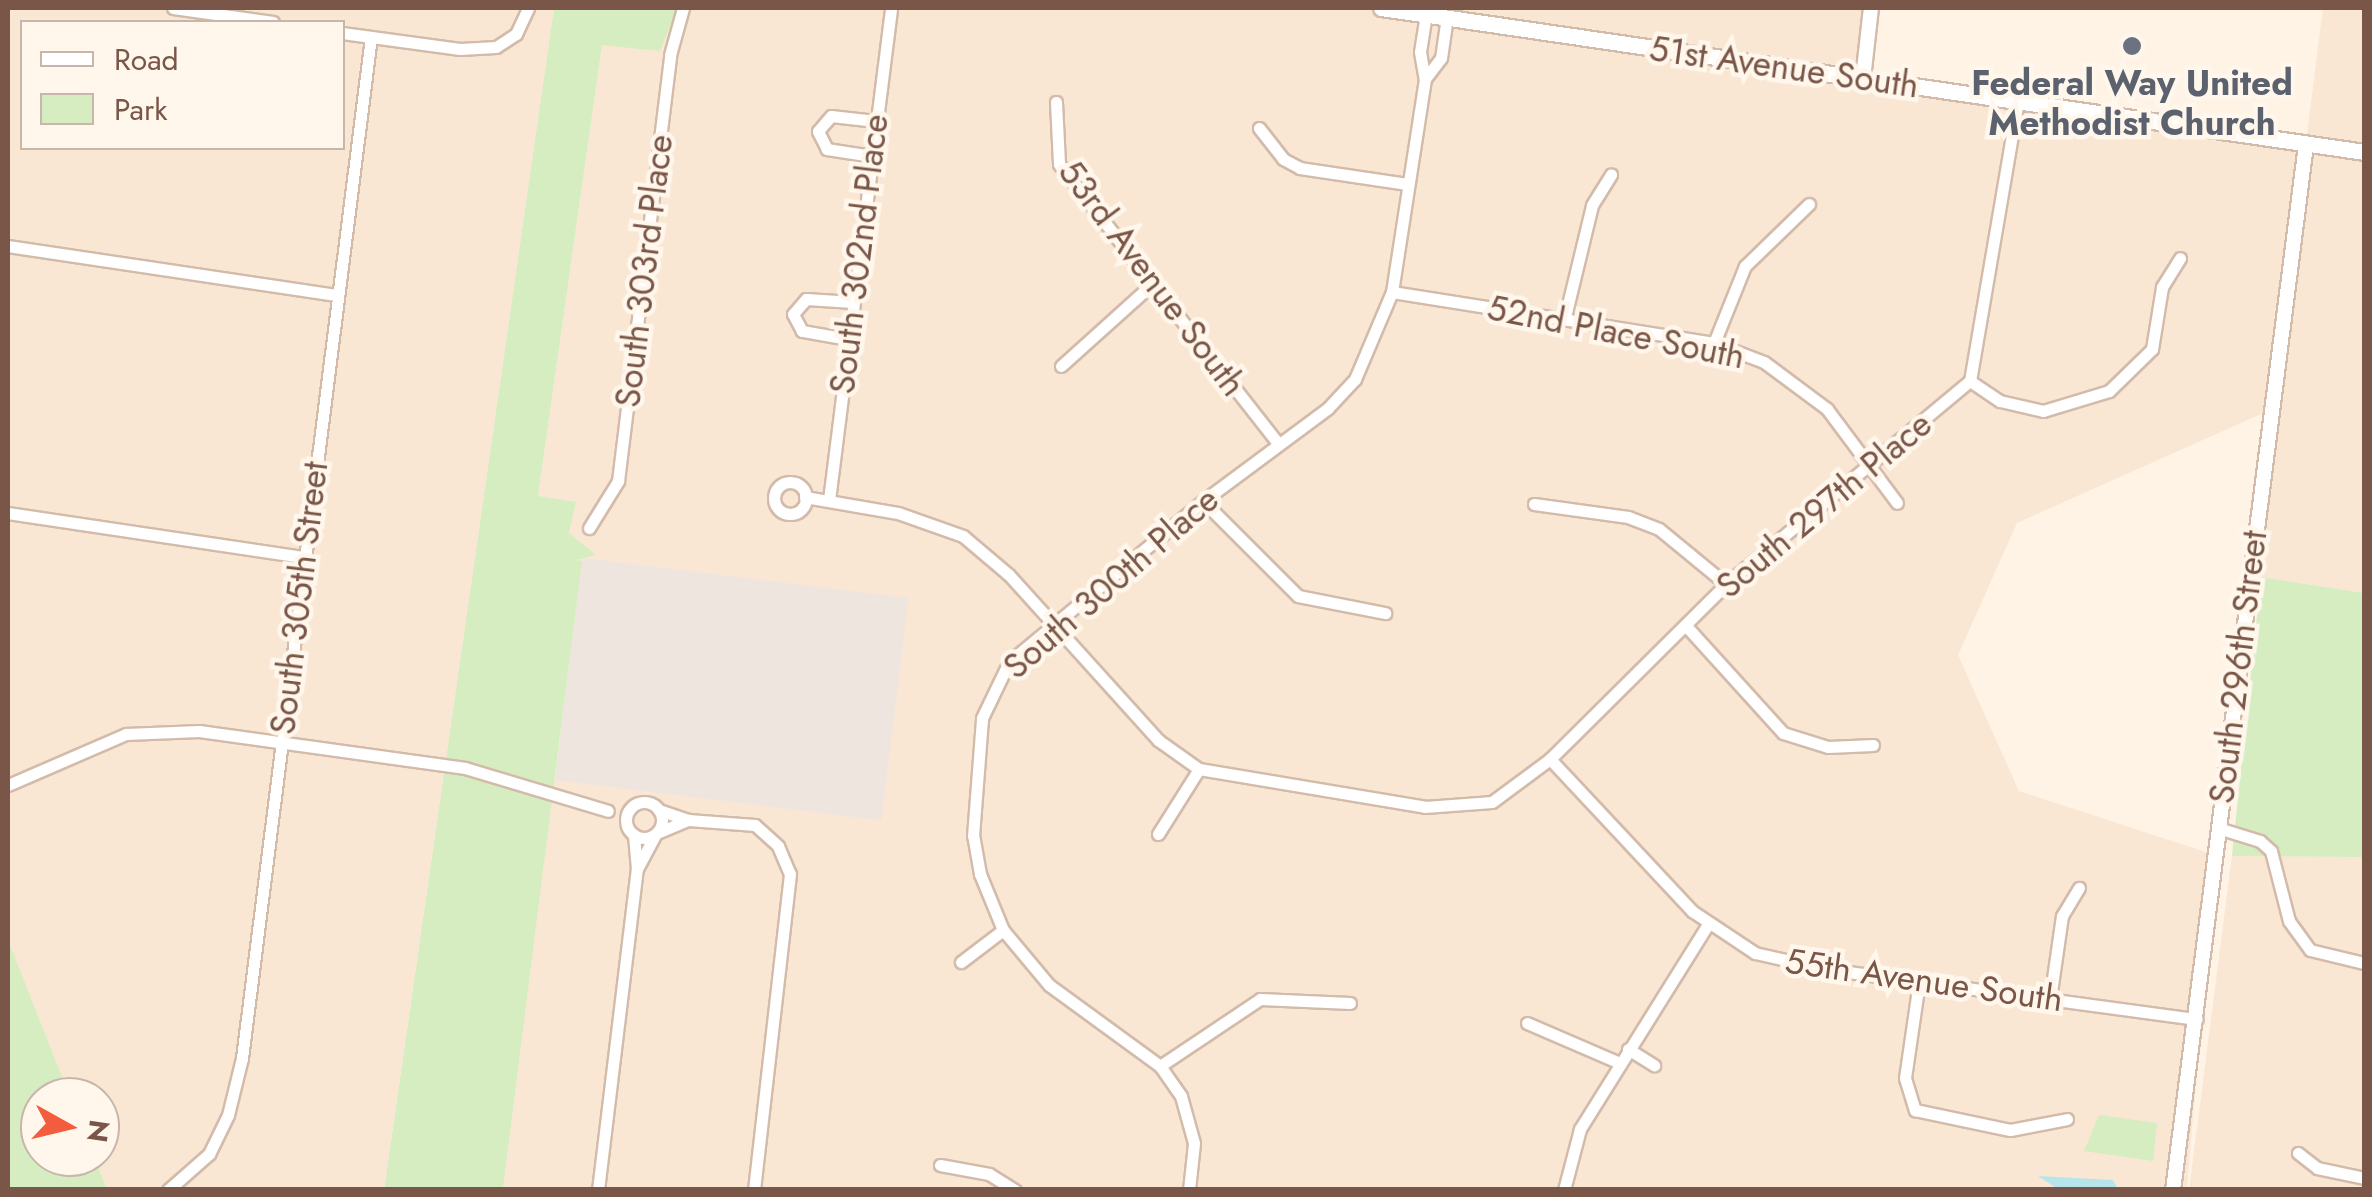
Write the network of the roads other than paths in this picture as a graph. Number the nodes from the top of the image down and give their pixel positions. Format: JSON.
{"nodes":[{"id":1,"x":173,"y":8,"type":"edge"},
{"id":2,"x":528,"y":8,"type":"edge"},
{"id":3,"x":683,"y":8,"type":"edge"},
{"id":4,"x":891,"y":8,"type":"edge"},
{"id":5,"x":1381,"y":8,"type":"edge"},
{"id":6,"x":1872,"y":8,"type":"edge"},
{"id":7,"x":1426,"y":14,"type":"junction"},
{"id":8,"x":1447,"y":17,"type":"junction"},
{"id":9,"x":258,"y":20,"type":"edge"},
{"id":10,"x":345,"y":33,"type":"edge"},
{"id":11,"x":371,"y":37,"type":"junction"},
{"id":12,"x":1862,"y":78,"type":"junction"},
{"id":13,"x":1425,"y":79,"type":"junction"},
{"id":14,"x":1056,"y":102,"type":"dead end"},
{"id":15,"x":2018,"y":102,"type":"junction"},
{"id":16,"x":876,"y":121,"type":"junction"},
{"id":17,"x":1260,"y":128,"type":"dead end"},
{"id":18,"x":2306,"y":144,"type":"junction"},
{"id":19,"x":2364,"y":152,"type":"edge"},
{"id":20,"x":872,"y":156,"type":"junction"},
{"id":21,"x":1612,"y":174,"type":"dead end"},
{"id":22,"x":1407,"y":184,"type":"junction"},
{"id":23,"x":1809,"y":204,"type":"dead end"},
{"id":24,"x":8,"y":246,"type":"edge"},
{"id":25,"x":2180,"y":258,"type":"dead end"},
{"id":26,"x":1152,"y":284,"type":"junction"},
{"id":27,"x":1392,"y":292,"type":"junction"},
{"id":28,"x":337,"y":294,"type":"junction"},
{"id":29,"x":853,"y":302,"type":"junction"},
{"id":30,"x":1565,"y":316,"type":"junction"},
{"id":31,"x":848,"y":340,"type":"junction"},
{"id":32,"x":1714,"y":343,"type":"junction"},
{"id":33,"x":1061,"y":366,"type":"dead end"},
{"id":34,"x":1970,"y":381,"type":"junction"},
{"id":35,"x":1278,"y":443,"type":"junction"},
{"id":36,"x":1870,"y":469,"type":"junction"},
{"id":37,"x":806,"y":496,"type":"dead end"},
{"id":38,"x":829,"y":500,"type":"junction"},
{"id":39,"x":1203,"y":501,"type":"junction"},
{"id":40,"x":1897,"y":503,"type":"dead end"},
{"id":41,"x":1534,"y":504,"type":"dead end"},
{"id":42,"x":8,"y":513,"type":"edge"},
{"id":43,"x":590,"y":528,"type":"dead end"},
{"id":44,"x":301,"y":557,"type":"junction"},
{"id":45,"x":1726,"y":584,"type":"junction"},
{"id":46,"x":1385,"y":613,"type":"dead end"},
{"id":47,"x":1053,"y":626,"type":"junction"},
{"id":48,"x":1687,"y":627,"type":"junction"},
{"id":49,"x":282,"y":741,"type":"junction"},
{"id":50,"x":1872,"y":745,"type":"dead end"},
{"id":51,"x":1550,"y":758,"type":"junction"},
{"id":52,"x":1199,"y":769,"type":"junction"},
{"id":53,"x":8,"y":785,"type":"edge"},
{"id":54,"x":632,"y":806,"type":"junction"},
{"id":55,"x":659,"y":810,"type":"junction"},
{"id":56,"x":608,"y":811,"type":"junction"},
{"id":57,"x":688,"y":820,"type":"junction"},
{"id":58,"x":2218,"y":828,"type":"junction"},
{"id":59,"x":630,"y":832,"type":"junction"},
{"id":60,"x":656,"y":834,"type":"junction"},
{"id":61,"x":1158,"y":834,"type":"dead end"},
{"id":62,"x":637,"y":869,"type":"junction"},
{"id":63,"x":2080,"y":888,"type":"dead end"},
{"id":64,"x":1708,"y":924,"type":"junction"},
{"id":65,"x":1003,"y":930,"type":"junction"},
{"id":66,"x":961,"y":962,"type":"dead end"},
{"id":67,"x":2364,"y":963,"type":"edge"},
{"id":68,"x":1919,"y":982,"type":"junction"},
{"id":69,"x":2050,"y":999,"type":"junction"},
{"id":70,"x":1350,"y":1003,"type":"dead end"},
{"id":71,"x":2196,"y":1019,"type":"junction"},
{"id":72,"x":1528,"y":1023,"type":"dead end"},
{"id":73,"x":1628,"y":1050,"type":"junction"},
{"id":74,"x":1620,"y":1062,"type":"junction"},
{"id":75,"x":1654,"y":1065,"type":"dead end"},
{"id":76,"x":1160,"y":1066,"type":"junction"},
{"id":77,"x":2068,"y":1119,"type":"dead end"},
{"id":78,"x":2298,"y":1154,"type":"dead end"},
{"id":79,"x":940,"y":1165,"type":"dead end"},
{"id":80,"x":2360,"y":1181,"type":"edge"},
{"id":81,"x":168,"y":1190,"type":"edge"},
{"id":82,"x":598,"y":1190,"type":"edge"},
{"id":83,"x":754,"y":1190,"type":"edge"},
{"id":84,"x":1015,"y":1190,"type":"edge"},
{"id":85,"x":1189,"y":1190,"type":"edge"},
{"id":86,"x":1564,"y":1190,"type":"edge"},
{"id":87,"x":2173,"y":1190,"type":"edge"}],
"edges":[{"from":1,"to":9,"type":"street"},
{"from":2,"to":11,"type":"street"},
{"from":3,"to":43,"type":"street","name":"South 303rd Place"},
{"from":4,"to":16,"type":"street","name":"South 302nd Place"},
{"from":5,"to":7,"type":"main road","name":"51st Avenue South"},
{"from":6,"to":12,"type":"street"},
{"from":7,"to":8,"type":"main road","name":"51st Avenue South"},
{"from":7,"to":13,"type":"street","name":"South 300th Place"},
{"from":8,"to":12,"type":"main road","name":"51st Avenue South"},
{"from":8,"to":13,"type":"street","name":"South 300th Place"},
{"from":10,"to":11,"type":"street"},
{"from":11,"to":28,"type":"street","name":"South 305th Street"},
{"from":12,"to":15,"type":"main road","name":"51st Avenue South"},
{"from":13,"to":22,"type":"street","name":"South 300th Place"},
{"from":14,"to":26,"type":"street","name":"53rd Avenue South"},
{"from":15,"to":18,"type":"main road","name":"51st Avenue South"},
{"from":15,"to":34,"type":"street"},
{"from":16,"to":20,"type":"street","name":"South 302nd Place"},
{"from":16,"to":20,"type":"street"},
{"from":17,"to":22,"type":"street"},
{"from":18,"to":19,"type":"main road","name":"51st Avenue South"},
{"from":18,"to":58,"type":"street","name":"South 296th Street"},
{"from":20,"to":29,"type":"street","name":"South 302nd Place"},
{"from":21,"to":30,"type":"street"},
{"from":22,"to":27,"type":"street","name":"South 300th Place"},
{"from":23,"to":32,"type":"street"},
{"from":24,"to":28,"type":"street"},
{"from":25,"to":34,"type":"street"},
{"from":26,"to":33,"type":"street"},
{"from":26,"to":35,"type":"street","name":"53rd Avenue South"},
{"from":27,"to":30,"type":"street","name":"52nd Place South"},
{"from":27,"to":35,"type":"street","name":"South 300th Place"},
{"from":28,"to":44,"type":"street","name":"South 305th Street"},
{"from":29,"to":31,"type":"street","name":"South 302nd Place"},
{"from":29,"to":31,"type":"street"},
{"from":30,"to":32,"type":"street","name":"52nd Place South"},
{"from":31,"to":38,"type":"street","name":"South 302nd Place"},
{"from":32,"to":36,"type":"street","name":"52nd Place South"},
{"from":34,"to":36,"type":"street","name":"South 297th Place"},
{"from":35,"to":39,"type":"street","name":"South 300th Place"},
{"from":36,"to":40,"type":"street","name":"52nd Place South"},
{"from":36,"to":45,"type":"street","name":"South 297th Place"},
{"from":37,"to":38,"type":"street"},
{"from":38,"to":47,"type":"street"},
{"from":39,"to":46,"type":"street"},
{"from":39,"to":47,"type":"street","name":"South 300th Place"},
{"from":41,"to":45,"type":"street"},
{"from":42,"to":44,"type":"street"},
{"from":44,"to":49,"type":"street","name":"South 305th Street"},
{"from":45,"to":48,"type":"street","name":"South 297th Place"},
{"from":47,"to":52,"type":"street"},
{"from":47,"to":65,"type":"street","name":"South 300th Place"},
{"from":48,"to":50,"type":"street"},
{"from":48,"to":51,"type":"street","name":"South 297th Place"},
{"from":49,"to":53,"type":"street"},
{"from":49,"to":56,"type":"street"},
{"from":49,"to":81,"type":"street","name":"South 305th Street"},
{"from":51,"to":52,"type":"street","name":"South 297th Place"},
{"from":51,"to":64,"type":"street","name":"55th Avenue South"},
{"from":52,"to":61,"type":"street"},
{"from":54,"to":55,"type":"street"},
{"from":54,"to":56,"type":"street"},
{"from":54,"to":59,"type":"street"},
{"from":55,"to":57,"type":"street"},
{"from":55,"to":60,"type":"street"},
{"from":56,"to":59,"type":"street"},
{"from":57,"to":60,"type":"street"},
{"from":57,"to":83,"type":"street"},
{"from":58,"to":67,"type":"street"},
{"from":58,"to":71,"type":"street","name":"South 296th Street"},
{"from":59,"to":60,"type":"street"},
{"from":59,"to":62,"type":"street"},
{"from":60,"to":62,"type":"street"},
{"from":62,"to":82,"type":"street"},
{"from":63,"to":69,"type":"street"},
{"from":64,"to":68,"type":"street","name":"55th Avenue South"},
{"from":64,"to":73,"type":"street"},
{"from":65,"to":66,"type":"street"},
{"from":65,"to":76,"type":"street","name":"South 300th Place"},
{"from":68,"to":69,"type":"street","name":"55th Avenue South"},
{"from":68,"to":77,"type":"street"},
{"from":69,"to":71,"type":"street","name":"55th Avenue South"},
{"from":70,"to":76,"type":"street"},
{"from":71,"to":87,"type":"street","name":"South 296th Street"},
{"from":72,"to":74,"type":"street"},
{"from":73,"to":74,"type":"street"},
{"from":73,"to":75,"type":"street"},
{"from":74,"to":86,"type":"street"},
{"from":76,"to":85,"type":"street","name":"South 300th Place"},
{"from":78,"to":80,"type":"street"},
{"from":79,"to":84,"type":"street"}]}
